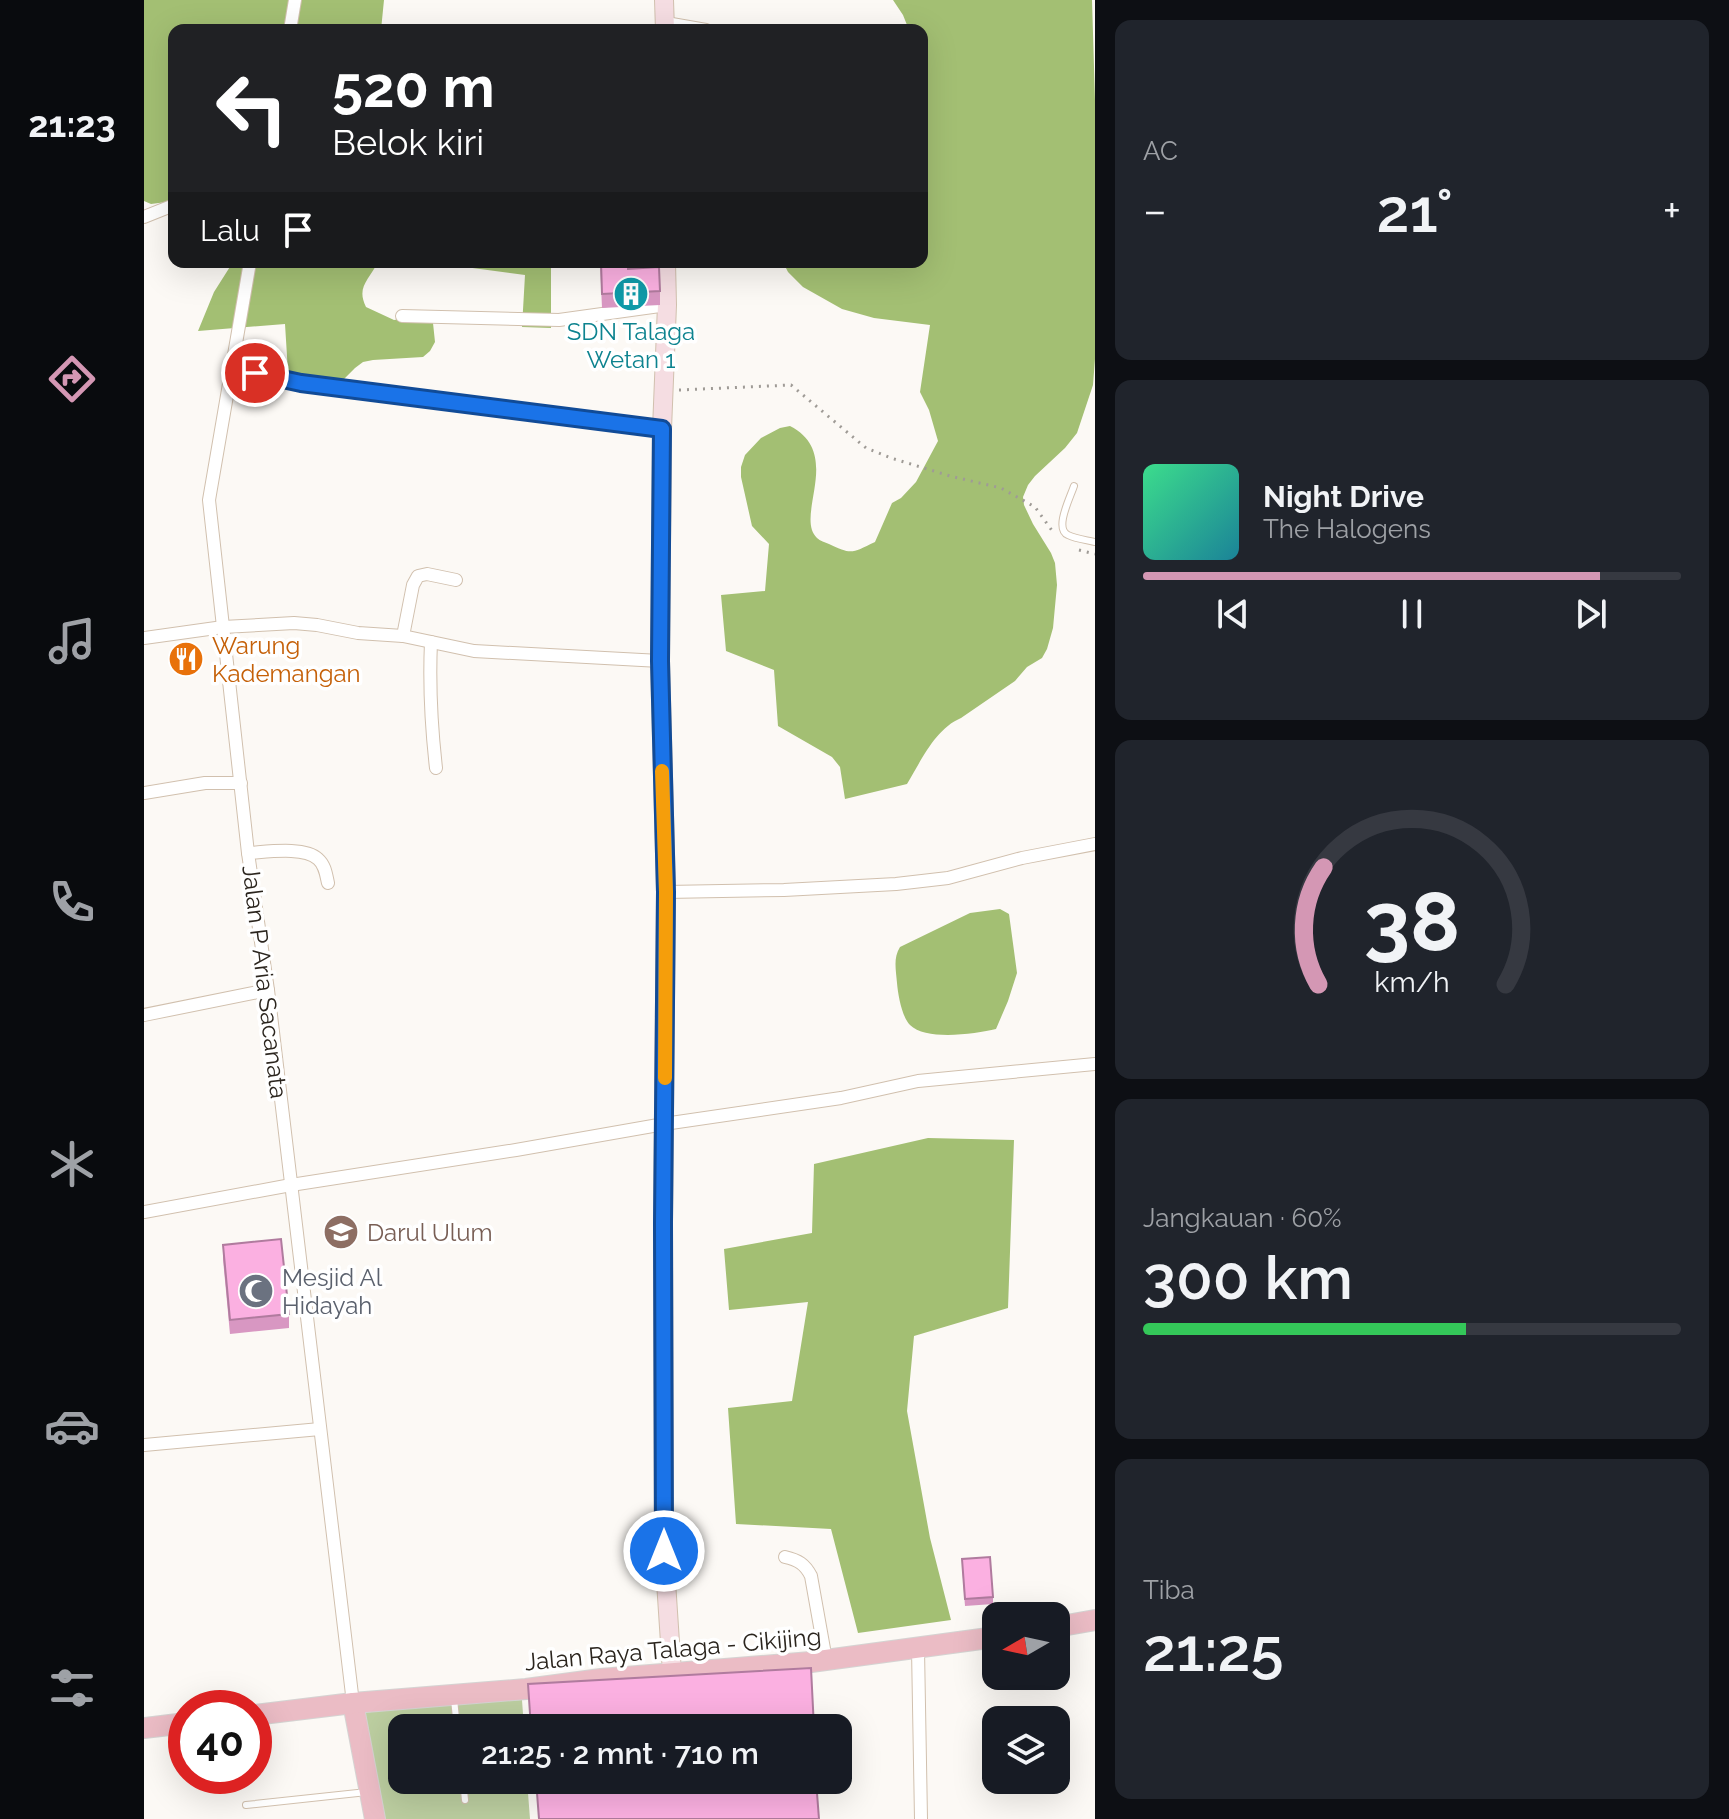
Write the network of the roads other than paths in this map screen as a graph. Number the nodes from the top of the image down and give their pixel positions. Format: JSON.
{"nodes":[{"id":1,"x":295,"y":0,"type":"edge"},
{"id":2,"x":664,"y":0,"type":"edge"},
{"id":3,"x":291,"y":24,"type":"edge"},
{"id":4,"x":665,"y":24,"type":"edge"},
{"id":5,"x":168,"y":207,"type":"edge"},
{"id":6,"x":144,"y":217,"type":"edge"},
{"id":7,"x":249,"y":268,"type":"edge"},
{"id":8,"x":666,"y":268,"type":"edge"},
{"id":9,"x":667,"y":305,"type":"junction"},
{"id":10,"x":402,"y":316,"type":"dead end"},
{"id":11,"x":232,"y":369,"type":"junction"},
{"id":12,"x":662,"y":429,"type":"junction"},
{"id":13,"x":1074,"y":486,"type":"dead end"},
{"id":14,"x":1095,"y":542,"type":"edge"},
{"id":15,"x":456,"y":580,"type":"dead end"},
{"id":16,"x":223,"y":627,"type":"junction"},
{"id":17,"x":403,"y":636,"type":"junction"},
{"id":18,"x":144,"y":638,"type":"edge"},
{"id":19,"x":431,"y":642,"type":"junction"},
{"id":20,"x":660,"y":661,"type":"junction"},
{"id":21,"x":436,"y":768,"type":"dead end"},
{"id":22,"x":241,"y":783,"type":"junction"},
{"id":23,"x":144,"y":793,"type":"edge"},
{"id":24,"x":1095,"y":844,"type":"edge"},
{"id":25,"x":248,"y":853,"type":"junction"},
{"id":26,"x":328,"y":883,"type":"dead end"},
{"id":27,"x":666,"y":892,"type":"junction"},
{"id":28,"x":268,"y":990,"type":"junction"},
{"id":29,"x":144,"y":1015,"type":"edge"},
{"id":30,"x":1095,"y":1064,"type":"edge"},
{"id":31,"x":664,"y":1124,"type":"junction"},
{"id":32,"x":291,"y":1185,"type":"junction"},
{"id":33,"x":144,"y":1212,"type":"edge"},
{"id":34,"x":320,"y":1429,"type":"junction"},
{"id":35,"x":144,"y":1445,"type":"edge"},
{"id":36,"x":785,"y":1557,"type":"dead end"},
{"id":37,"x":1095,"y":1621,"type":"edge"},
{"id":38,"x":1070,"y":1625,"type":"edge"},
{"id":39,"x":982,"y":1639,"type":"edge"},
{"id":40,"x":918,"y":1649,"type":"junction"},
{"id":41,"x":826,"y":1660,"type":"junction"},
{"id":42,"x":672,"y":1673,"type":"junction"},
{"id":43,"x":453,"y":1695,"type":"junction"},
{"id":44,"x":353,"y":1703,"type":"junction"},
{"id":45,"x":272,"y":1713,"type":"edge"},
{"id":46,"x":455,"y":1714,"type":"edge"},
{"id":47,"x":168,"y":1725,"type":"edge"},
{"id":48,"x":144,"y":1728,"type":"edge"},
{"id":49,"x":371,"y":1792,"type":"junction"},
{"id":50,"x":464,"y":1794,"type":"edge"},
{"id":51,"x":465,"y":1800,"type":"dead end"},
{"id":52,"x":246,"y":1805,"type":"dead end"},
{"id":53,"x":375,"y":1819,"type":"edge"},
{"id":54,"x":921,"y":1819,"type":"edge"}],
"edges":[{"from":1,"to":3,"type":"street"},
{"from":2,"to":4,"type":"street"},
{"from":5,"to":6,"type":"street"},
{"from":7,"to":11,"type":"street","name":"Jalan P Aria Sacanata"},
{"from":8,"to":9,"type":"street"},
{"from":9,"to":10,"type":"street"},
{"from":9,"to":12,"type":"street"},
{"from":11,"to":12,"type":"street"},
{"from":11,"to":16,"type":"street","name":"Jalan P Aria Sacanata"},
{"from":12,"to":20,"type":"street"},
{"from":13,"to":14,"type":"lane"},
{"from":15,"to":17,"type":"street"},
{"from":16,"to":17,"type":"street"},
{"from":16,"to":18,"type":"street"},
{"from":16,"to":22,"type":"street","name":"Jalan P Aria Sacanata"},
{"from":17,"to":19,"type":"street"},
{"from":19,"to":20,"type":"street"},
{"from":19,"to":21,"type":"street"},
{"from":20,"to":27,"type":"street"},
{"from":22,"to":23,"type":"street"},
{"from":22,"to":25,"type":"street","name":"Jalan P Aria Sacanata"},
{"from":24,"to":27,"type":"street"},
{"from":25,"to":26,"type":"street"},
{"from":25,"to":28,"type":"street","name":"Jalan P Aria Sacanata"},
{"from":27,"to":31,"type":"street"},
{"from":28,"to":29,"type":"street"},
{"from":28,"to":32,"type":"street","name":"Jalan P Aria Sacanata"},
{"from":30,"to":31,"type":"street"},
{"from":31,"to":32,"type":"street"},
{"from":31,"to":42,"type":"street"},
{"from":32,"to":33,"type":"street"},
{"from":32,"to":34,"type":"street","name":"Jalan P Aria Sacanata"},
{"from":34,"to":35,"type":"street"},
{"from":34,"to":44,"type":"street","name":"Jalan P Aria Sacanata"},
{"from":36,"to":41,"type":"street"},
{"from":37,"to":38,"type":"main road"},
{"from":39,"to":40,"type":"main road","name":"Jalan Raya Talaga - Cikijing"},
{"from":40,"to":41,"type":"main road","name":"Jalan Raya Talaga - Cikijing"},
{"from":40,"to":54,"type":"street"},
{"from":41,"to":42,"type":"main road","name":"Jalan Raya Talaga - Cikijing"},
{"from":42,"to":43,"type":"main road","name":"Jalan Raya Talaga - Cikijing"},
{"from":43,"to":44,"type":"main road","name":"Jalan Raya Talaga - Cikijing"},
{"from":43,"to":46,"type":"lane"},
{"from":44,"to":45,"type":"main road","name":"Jalan Raya Talaga - Cikijing"},
{"from":44,"to":49,"type":"main road"},
{"from":47,"to":48,"type":"main road"},
{"from":49,"to":52,"type":"lane"},
{"from":49,"to":53,"type":"main road"},
{"from":50,"to":51,"type":"lane"}]}
